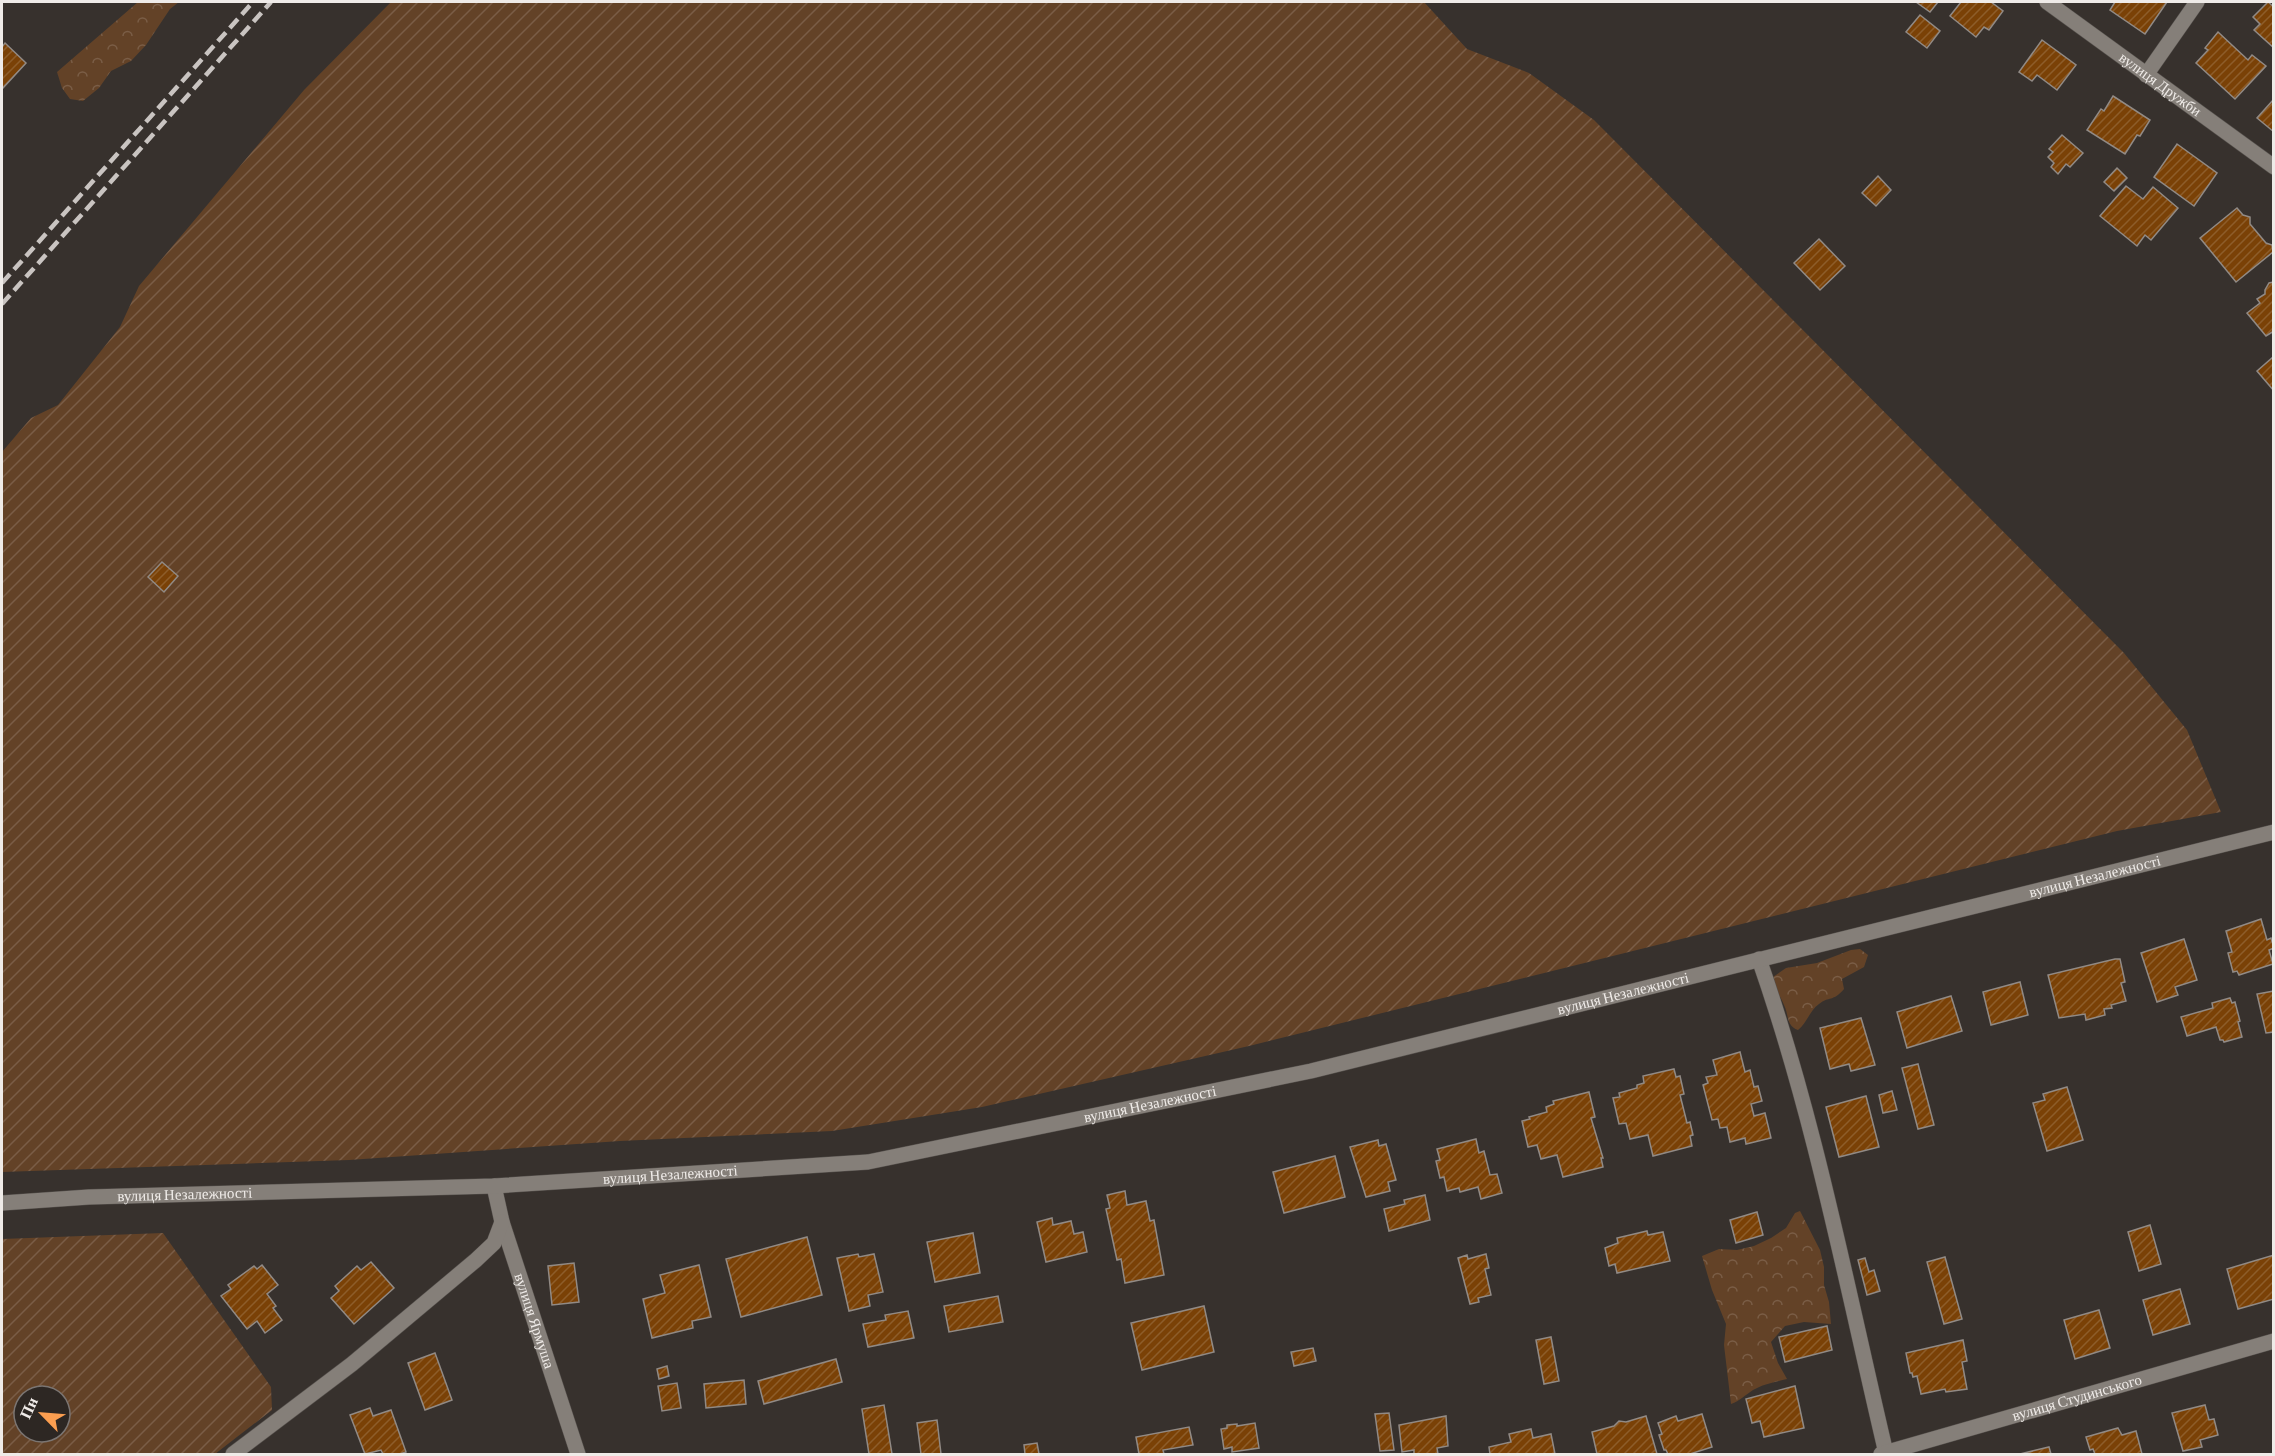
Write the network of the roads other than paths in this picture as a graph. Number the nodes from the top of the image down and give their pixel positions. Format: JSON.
{"nodes":[{"id":1,"x":2047,"y":2,"type":"edge"},
{"id":2,"x":2197,"y":2,"type":"edge"},
{"id":3,"x":2146,"y":75,"type":"junction"},
{"id":4,"x":2274,"y":168,"type":"edge"},
{"id":5,"x":2274,"y":832,"type":"edge"},
{"id":6,"x":1759,"y":959,"type":"junction"},
{"id":7,"x":494,"y":1186,"type":"junction"},
{"id":8,"x":2,"y":1203,"type":"edge"},
{"id":9,"x":502,"y":1222,"type":"junction"},
{"id":10,"x":2274,"y":1341,"type":"edge"},
{"id":11,"x":1884,"y":1454,"type":"edge"},
{"id":12,"x":233,"y":1455,"type":"edge"},
{"id":13,"x":578,"y":1455,"type":"edge"}],
"edges":[{"from":1,"to":3,"type":"street","name":"вулиця Дружби"},
{"from":2,"to":3,"type":"street"},
{"from":3,"to":4,"type":"street","name":"вулиця Дружби"},
{"from":5,"to":6,"type":"street","name":"вулиця Незалежності"},
{"from":6,"to":7,"type":"street","name":"вулиця Незалежності"},
{"from":6,"to":11,"type":"street"},
{"from":7,"to":8,"type":"street","name":"вулиця Незалежності"},
{"from":7,"to":9,"type":"street","name":"вулиця Ярмуша"},
{"from":9,"to":12,"type":"street"},
{"from":9,"to":13,"type":"street","name":"вулиця Ярмуша"},
{"from":10,"to":11,"type":"street","name":"вулиця Студинського"}]}
